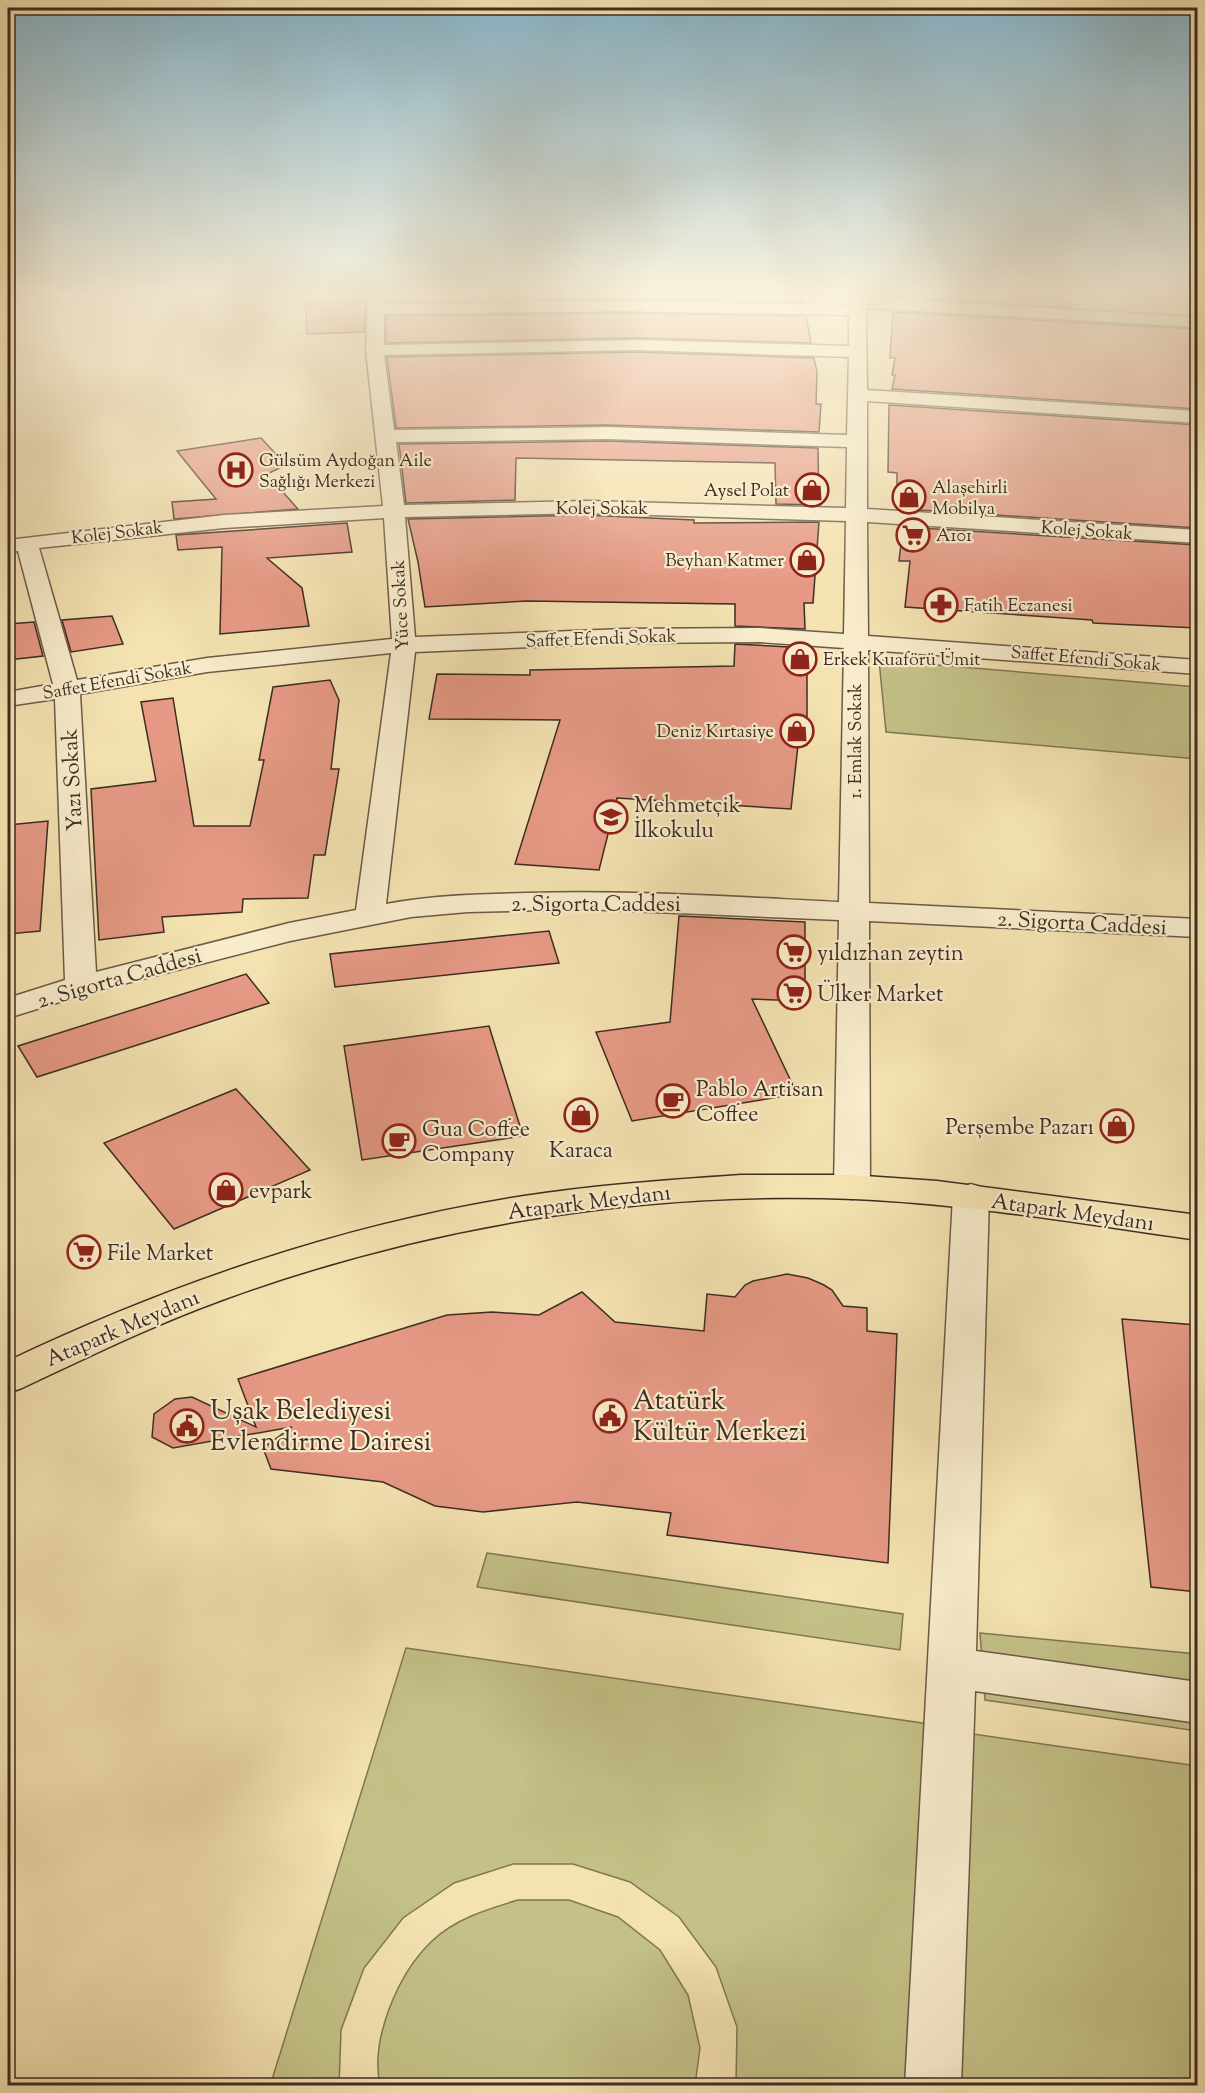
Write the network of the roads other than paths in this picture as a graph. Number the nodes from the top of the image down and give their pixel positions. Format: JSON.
{"nodes":[{"id":1,"x":380,"y":393,"type":"edge"},
{"id":2,"x":858,"y":395,"type":"joint"},
{"id":3,"x":1197,"y":417,"type":"edge"},
{"id":4,"x":386,"y":436,"type":"junction"},
{"id":5,"x":857,"y":441,"type":"junction"},
{"id":6,"x":394,"y":511,"type":"junction"},
{"id":7,"x":857,"y":515,"type":"junction"},
{"id":8,"x":1197,"y":537,"type":"edge"},
{"id":9,"x":17,"y":544,"type":"edge"},
{"id":10,"x":856,"y":642,"type":"junction"},
{"id":11,"x":404,"y":645,"type":"junction"},
{"id":12,"x":1197,"y":667,"type":"edge"},
{"id":13,"x":67,"y":688,"type":"junction"},
{"id":14,"x":8,"y":699,"type":"edge"},
{"id":15,"x":854,"y":911,"type":"junction"},
{"id":16,"x":370,"y":914,"type":"junction"},
{"id":17,"x":1197,"y":928,"type":"edge"},
{"id":18,"x":81,"y":985,"type":"junction"},
{"id":19,"x":8,"y":1008,"type":"edge"},
{"id":20,"x":852,"y":1187,"type":"junction"},
{"id":21,"x":970,"y":1196,"type":"junction"},
{"id":22,"x":1197,"y":1228,"type":"edge"},
{"id":23,"x":8,"y":1378,"type":"edge"},
{"id":24,"x":952,"y":1668,"type":"junction"},
{"id":25,"x":1197,"y":1703,"type":"edge"},
{"id":26,"x":933,"y":2085,"type":"edge"}],
"edges":[{"from":1,"to":4,"type":"street","name":"Yüce Sokak"},
{"from":2,"to":3,"type":"street"},
{"from":2,"to":5,"type":"street","name":"1. Emlak Sokak"},
{"from":4,"to":5,"type":"street"},
{"from":4,"to":6,"type":"street","name":"Yüce Sokak"},
{"from":5,"to":7,"type":"street","name":"1. Emlak Sokak"},
{"from":6,"to":7,"type":"street","name":"Kolej Sokak"},
{"from":6,"to":9,"type":"street","name":"Kolej Sokak"},
{"from":6,"to":11,"type":"street","name":"Yüce Sokak"},
{"from":7,"to":8,"type":"street","name":"Kolej Sokak"},
{"from":7,"to":10,"type":"street","name":"1. Emlak Sokak"},
{"from":9,"to":13,"type":"street","name":"Yazı Sokak"},
{"from":10,"to":11,"type":"street","name":"Saffet Efendi Sokak"},
{"from":10,"to":12,"type":"street","name":"Saffet Efendi Sokak"},
{"from":10,"to":15,"type":"street","name":"1. Emlak Sokak"},
{"from":11,"to":13,"type":"street","name":"Saffet Efendi Sokak"},
{"from":11,"to":16,"type":"street","name":"Yüce Sokak"},
{"from":13,"to":14,"type":"street","name":"Saffet Efendi Sokak"},
{"from":13,"to":18,"type":"street","name":"Yazı Sokak"},
{"from":15,"to":16,"type":"street","name":"2. Sigorta Caddesi"},
{"from":15,"to":17,"type":"street","name":"2. Sigorta Caddesi"},
{"from":15,"to":20,"type":"street","name":"1. Emlak Sokak"},
{"from":16,"to":18,"type":"street","name":"2. Sigorta Caddesi"},
{"from":18,"to":19,"type":"street","name":"2. Sigorta Caddesi"},
{"from":20,"to":21,"type":"main road","name":"Atapark Meydanı"},
{"from":20,"to":23,"type":"main road","name":"Atapark Meydanı"},
{"from":21,"to":22,"type":"main road","name":"Atapark Meydanı"},
{"from":21,"to":24,"type":"street"},
{"from":24,"to":25,"type":"street"},
{"from":24,"to":26,"type":"street"}]}
